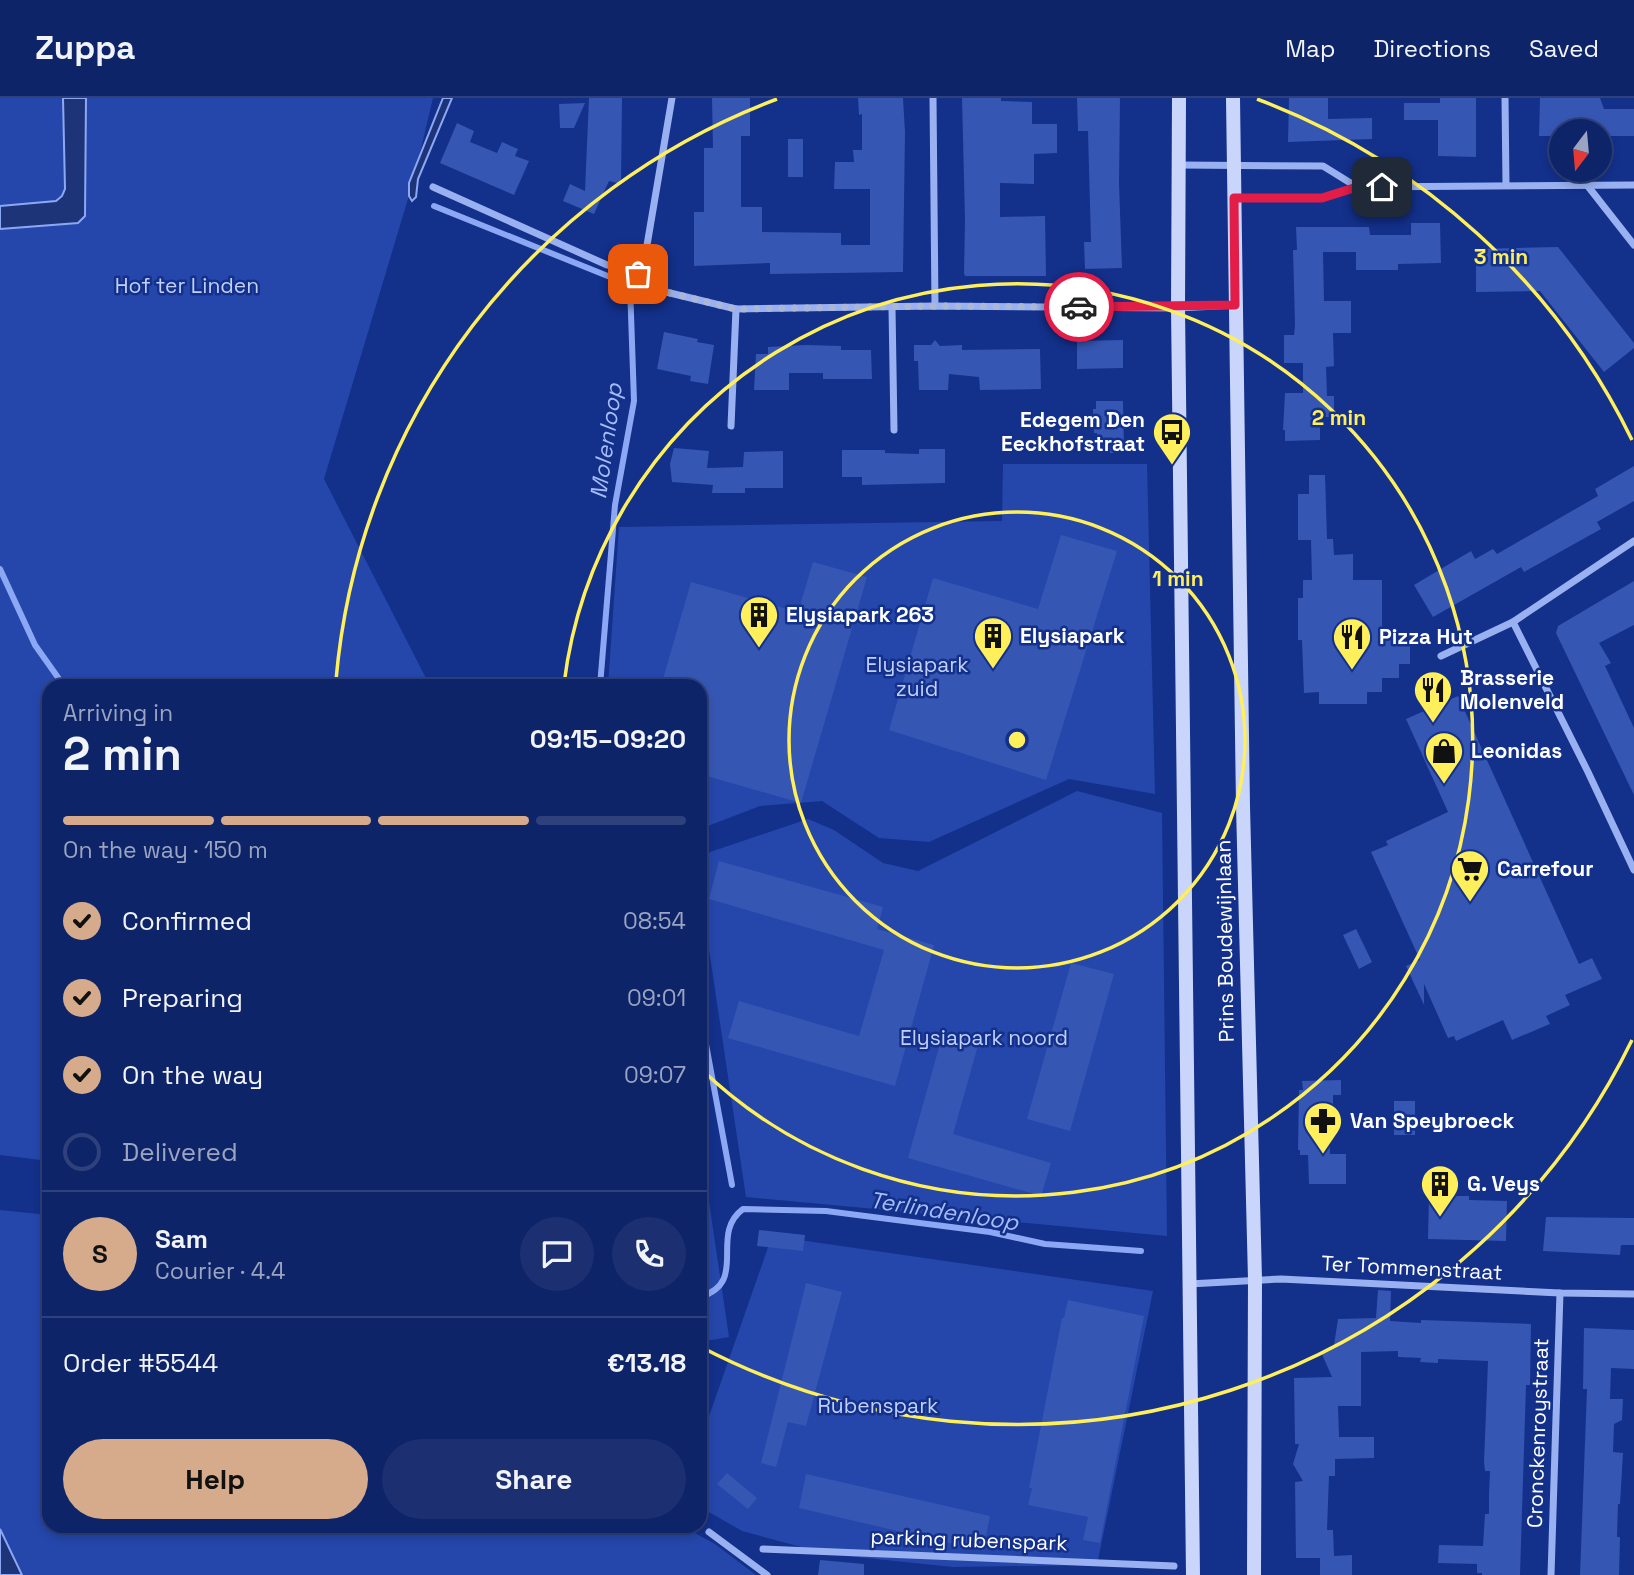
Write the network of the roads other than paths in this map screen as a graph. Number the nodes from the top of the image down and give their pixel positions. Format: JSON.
{"nodes":[{"id":1,"x":672,"y":98,"type":"edge"},
{"id":2,"x":933,"y":98,"type":"edge"},
{"id":3,"x":1179,"y":98,"type":"edge"},
{"id":4,"x":1233,"y":98,"type":"edge"},
{"id":5,"x":1505,"y":98,"type":"edge"},
{"id":6,"x":1240,"y":164,"type":"junction"},
{"id":7,"x":1180,"y":165,"type":"junction"},
{"id":8,"x":1506,"y":185,"type":"junction"},
{"id":9,"x":1587,"y":185,"type":"junction"},
{"id":10,"x":1634,"y":185,"type":"edge"},
{"id":11,"x":433,"y":187,"type":"dead end"},
{"id":12,"x":1357,"y":187,"type":"junction"},
{"id":13,"x":1234,"y":198,"type":"junction"},
{"id":14,"x":1634,"y":245,"type":"edge"},
{"id":15,"x":638,"y":274,"type":"junction"},
{"id":16,"x":1235,"y":305,"type":"junction"},
{"id":17,"x":935,"y":306,"type":"junction"},
{"id":18,"x":1178,"y":307,"type":"junction"},
{"id":19,"x":892,"y":308,"type":"junction"},
{"id":20,"x":736,"y":309,"type":"junction"},
{"id":21,"x":731,"y":426,"type":"dead end"},
{"id":22,"x":894,"y":430,"type":"dead end"},
{"id":23,"x":1634,"y":541,"type":"edge"},
{"id":24,"x":1513,"y":622,"type":"junction"},
{"id":25,"x":1441,"y":656,"type":"dead end"},
{"id":26,"x":1634,"y":870,"type":"edge"},
{"id":27,"x":1255,"y":1279,"type":"junction"},
{"id":28,"x":1189,"y":1284,"type":"junction"},
{"id":29,"x":1560,"y":1293,"type":"junction"},
{"id":30,"x":1634,"y":1294,"type":"edge"},
{"id":31,"x":709,"y":1532,"type":"dead end"},
{"id":32,"x":763,"y":1549,"type":"dead end"},
{"id":33,"x":1174,"y":1566,"type":"dead end"},
{"id":34,"x":767,"y":1575,"type":"edge"},
{"id":35,"x":1194,"y":1575,"type":"edge"},
{"id":36,"x":1254,"y":1575,"type":"edge"},
{"id":37,"x":1551,"y":1575,"type":"edge"}],
"edges":[{"from":1,"to":15,"type":"street"},
{"from":2,"to":17,"type":"street"},
{"from":3,"to":7,"type":"main road","name":"Prins Boudewijnlaan"},
{"from":4,"to":6,"type":"main road","name":"Prins Boudewijnlaan"},
{"from":5,"to":8,"type":"street"},
{"from":6,"to":7,"type":"street"},
{"from":6,"to":12,"type":"street"},
{"from":6,"to":13,"type":"main road","name":"Prins Boudewijnlaan"},
{"from":7,"to":18,"type":"main road","name":"Prins Boudewijnlaan"},
{"from":8,"to":9,"type":"street"},
{"from":8,"to":12,"type":"street"},
{"from":9,"to":10,"type":"street"},
{"from":9,"to":14,"type":"street"},
{"from":11,"to":15,"type":"street"},
{"from":12,"to":13,"type":"street"},
{"from":13,"to":16,"type":"main road","name":"Prins Boudewijnlaan"},
{"from":15,"to":20,"type":"street"},
{"from":16,"to":18,"type":"street"},
{"from":16,"to":27,"type":"main road","name":"Prins Boudewijnlaan"},
{"from":17,"to":18,"type":"street"},
{"from":17,"to":19,"type":"street"},
{"from":18,"to":28,"type":"main road","name":"Prins Boudewijnlaan"},
{"from":19,"to":20,"type":"street"},
{"from":19,"to":22,"type":"street"},
{"from":20,"to":21,"type":"street"},
{"from":23,"to":24,"type":"street"},
{"from":24,"to":25,"type":"street"},
{"from":24,"to":26,"type":"street"},
{"from":27,"to":28,"type":"street","name":"Ter Tommenstraat"},
{"from":27,"to":29,"type":"street","name":"Ter Tommenstraat"},
{"from":27,"to":36,"type":"main road","name":"Prins Boudewijnlaan"},
{"from":28,"to":35,"type":"main road","name":"Prins Boudewijnlaan"},
{"from":29,"to":30,"type":"street","name":"Ter Tommenstraat"},
{"from":29,"to":37,"type":"street","name":"Cronckenroystraat"},
{"from":31,"to":34,"type":"street"},
{"from":32,"to":33,"type":"street","name":"parking rubenspark"}]}
